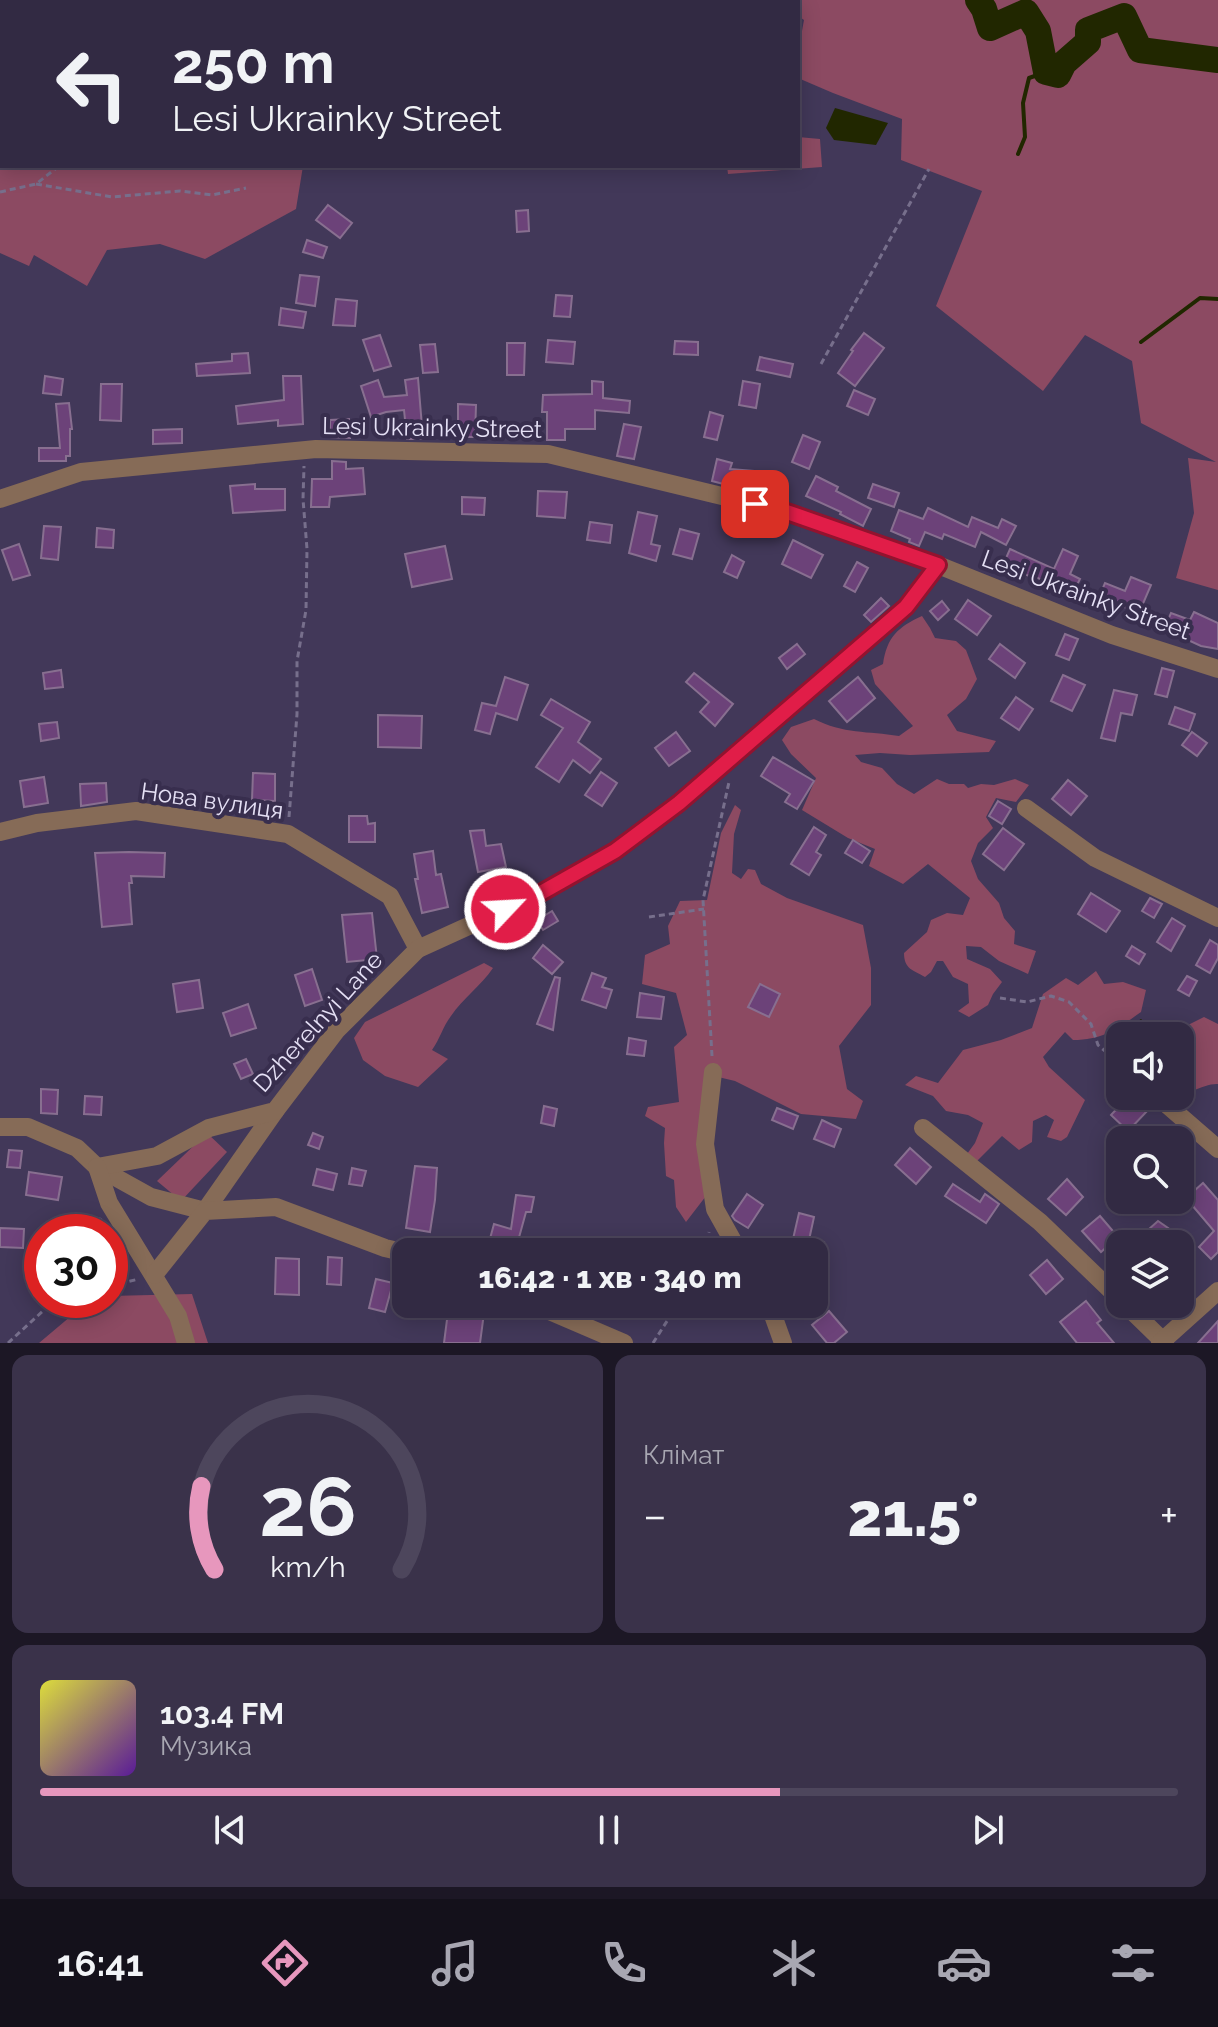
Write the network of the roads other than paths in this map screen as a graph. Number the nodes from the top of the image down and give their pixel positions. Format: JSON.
{"nodes":[{"id":1,"x":0,"y":499,"type":"edge"},
{"id":2,"x":938,"y":565,"type":"junction"},
{"id":3,"x":1218,"y":669,"type":"edge"},
{"id":4,"x":1026,"y":808,"type":"dead end"},
{"id":5,"x":0,"y":832,"type":"edge"},
{"id":6,"x":1218,"y":918,"type":"edge"},
{"id":7,"x":418,"y":949,"type":"junction"},
{"id":8,"x":713,"y":1072,"type":"road end"},
{"id":9,"x":1173,"y":1110,"type":"edge"},
{"id":10,"x":275,"y":1111,"type":"junction"},
{"id":11,"x":0,"y":1127,"type":"edge"},
{"id":12,"x":923,"y":1128,"type":"dead end"},
{"id":13,"x":1218,"y":1149,"type":"edge"},
{"id":14,"x":97,"y":1167,"type":"junction"},
{"id":15,"x":205,"y":1211,"type":"junction"},
{"id":16,"x":731,"y":1238,"type":"edge"},
{"id":17,"x":392,"y":1250,"type":"edge"},
{"id":18,"x":154,"y":1275,"type":"junction"},
{"id":19,"x":1106,"y":1286,"type":"edge"},
{"id":20,"x":1218,"y":1291,"type":"edge"},
{"id":21,"x":566,"y":1318,"type":"edge"},
{"id":22,"x":774,"y":1318,"type":"edge"},
{"id":23,"x":1139,"y":1318,"type":"edge"},
{"id":24,"x":1163,"y":1342,"type":"edge"},
{"id":25,"x":186,"y":1343,"type":"edge"},
{"id":26,"x":624,"y":1343,"type":"edge"},
{"id":27,"x":783,"y":1343,"type":"edge"}],
"edges":[{"from":1,"to":2,"type":"street","name":"Lesi Ukrainky Street"},
{"from":2,"to":3,"type":"street","name":"Lesi Ukrainky Street"},
{"from":2,"to":7,"type":"street","name":"Dzherelnyi Lane"},
{"from":4,"to":6,"type":"street"},
{"from":5,"to":7,"type":"street","name":"Нова вулиця"},
{"from":7,"to":10,"type":"street","name":"Dzherelnyi Lane"},
{"from":8,"to":16,"type":"street"},
{"from":9,"to":13,"type":"street"},
{"from":10,"to":14,"type":"street","name":"Dzherelnyi Lane"},
{"from":10,"to":15,"type":"street"},
{"from":11,"to":14,"type":"street"},
{"from":12,"to":19,"type":"street"},
{"from":14,"to":15,"type":"street"},
{"from":14,"to":18,"type":"street"},
{"from":15,"to":17,"type":"street"},
{"from":15,"to":18,"type":"street"},
{"from":18,"to":25,"type":"street"},
{"from":20,"to":24,"type":"street"},
{"from":21,"to":26,"type":"street"},
{"from":22,"to":27,"type":"street"},
{"from":23,"to":24,"type":"street"}]}
